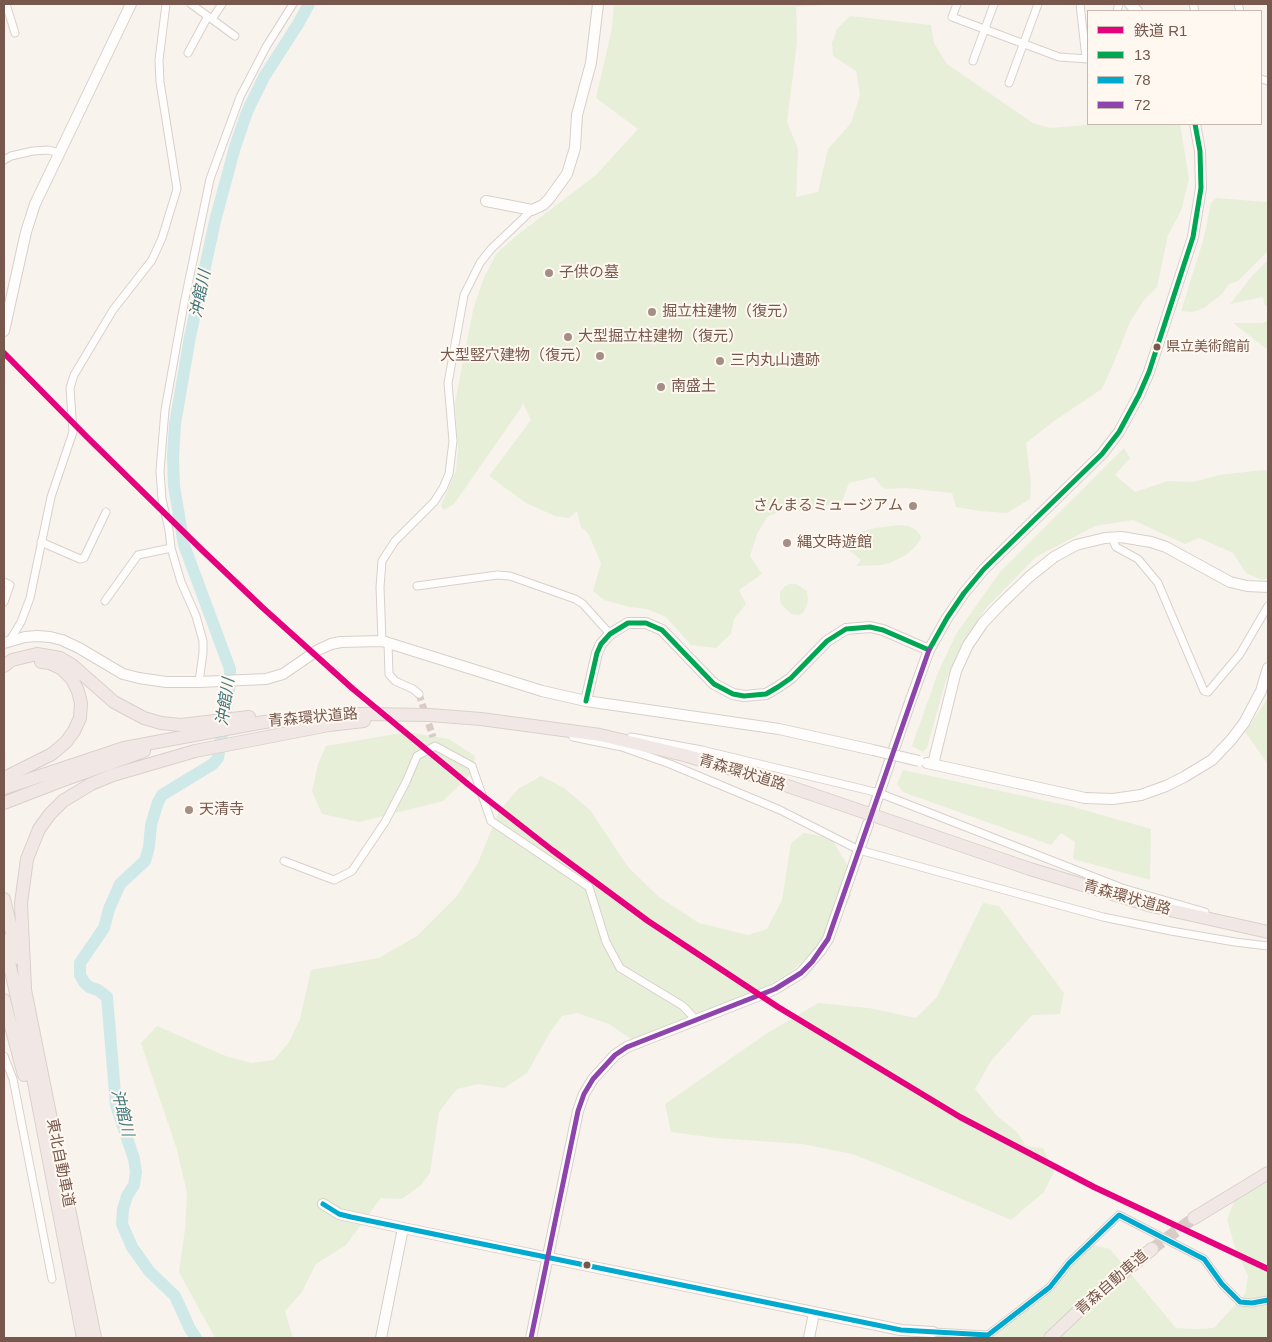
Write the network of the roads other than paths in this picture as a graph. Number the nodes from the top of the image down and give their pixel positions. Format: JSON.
{"nodes":[{"id":1,"x":6,"y":4,"type":"edge"},
{"id":2,"x":131,"y":4,"type":"edge"},
{"id":3,"x":166,"y":4,"type":"edge"},
{"id":4,"x":191,"y":4,"type":"edge"},
{"id":5,"x":222,"y":4,"type":"edge"},
{"id":6,"x":293,"y":4,"type":"edge"},
{"id":7,"x":598,"y":4,"type":"edge"},
{"id":8,"x":957,"y":4,"type":"edge"},
{"id":9,"x":994,"y":4,"type":"edge"},
{"id":10,"x":1038,"y":4,"type":"edge"},
{"id":11,"x":1080,"y":4,"type":"edge"},
{"id":12,"x":210,"y":18,"type":"junction"},
{"id":13,"x":984,"y":30,"type":"junction"},
{"id":14,"x":14,"y":32,"type":"dead end"},
{"id":15,"x":235,"y":36,"type":"dead end"},
{"id":16,"x":1024,"y":44,"type":"junction"},
{"id":17,"x":188,"y":53,"type":"dead end"},
{"id":18,"x":1087,"y":58,"type":"edge"},
{"id":19,"x":972,"y":61,"type":"dead end"},
{"id":20,"x":1009,"y":83,"type":"dead end"},
{"id":21,"x":1195,"y":125,"type":"edge"},
{"id":22,"x":60,"y":153,"type":"junction"},
{"id":23,"x":4,"y":160,"type":"edge"},
{"id":24,"x":486,"y":201,"type":"dead end"},
{"id":25,"x":532,"y":210,"type":"junction"},
{"id":26,"x":4,"y":324,"type":"edge"},
{"id":27,"x":106,"y":512,"type":"dead end"},
{"id":28,"x":1112,"y":538,"type":"junction"},
{"id":29,"x":42,"y":542,"type":"junction"},
{"id":30,"x":172,"y":548,"type":"junction"},
{"id":31,"x":4,"y":582,"type":"edge"},
{"id":32,"x":417,"y":586,"type":"dead end"},
{"id":33,"x":1268,"y":587,"type":"edge"},
{"id":34,"x":105,"y":600,"type":"dead end"},
{"id":35,"x":4,"y":602,"type":"edge"},
{"id":36,"x":1268,"y":606,"type":"edge"},
{"id":37,"x":610,"y":634,"type":"junction"},
{"id":38,"x":385,"y":642,"type":"junction"},
{"id":39,"x":6,"y":643,"type":"edge"},
{"id":40,"x":929,"y":650,"type":"junction"},
{"id":41,"x":4,"y":666,"type":"edge"},
{"id":42,"x":1268,"y":668,"type":"edge"},
{"id":43,"x":4,"y":675,"type":"edge"},
{"id":44,"x":203,"y":682,"type":"junction"},
{"id":45,"x":419,"y":694,"type":"tunnel mouth"},
{"id":46,"x":586,"y":701,"type":"junction"},
{"id":47,"x":424,"y":714,"type":"junction"},
{"id":48,"x":505,"y":721,"type":"junction"},
{"id":49,"x":200,"y":728,"type":"junction"},
{"id":50,"x":600,"y":735,"type":"junction"},
{"id":51,"x":433,"y":737,"type":"tunnel mouth"},
{"id":52,"x":436,"y":746,"type":"junction"},
{"id":53,"x":933,"y":764,"type":"junction"},
{"id":54,"x":4,"y":778,"type":"edge"},
{"id":55,"x":4,"y":788,"type":"edge"},
{"id":56,"x":879,"y":793,"type":"junction"},
{"id":57,"x":4,"y":803,"type":"edge"},
{"id":58,"x":874,"y":808,"type":"dead end"},
{"id":59,"x":868,"y":824,"type":"dead end"},
{"id":60,"x":859,"y":850,"type":"junction"},
{"id":61,"x":284,"y":861,"type":"dead end"},
{"id":62,"x":4,"y":900,"type":"edge"},
{"id":63,"x":1268,"y":926,"type":"edge"},
{"id":64,"x":1268,"y":932,"type":"edge"},
{"id":65,"x":4,"y":940,"type":"edge"},
{"id":66,"x":1268,"y":946,"type":"edge"},
{"id":67,"x":20,"y":989,"type":"junction"},
{"id":68,"x":4,"y":1000,"type":"edge"},
{"id":69,"x":696,"y":1020,"type":"junction"},
{"id":70,"x":4,"y":1056,"type":"edge"},
{"id":71,"x":49,"y":1164,"type":"junction"},
{"id":72,"x":1268,"y":1173,"type":"edge"},
{"id":73,"x":323,"y":1204,"type":"dead end"},
{"id":74,"x":1194,"y":1218,"type":"tunnel mouth"},
{"id":75,"x":403,"y":1228,"type":"junction"},
{"id":76,"x":1152,"y":1249,"type":"tunnel mouth"},
{"id":77,"x":548,"y":1257,"type":"junction"},
{"id":78,"x":52,"y":1279,"type":"dead end"},
{"id":79,"x":1268,"y":1300,"type":"edge"},
{"id":80,"x":814,"y":1313,"type":"junction"},
{"id":81,"x":933,"y":1332,"type":"joint"},
{"id":82,"x":83,"y":1338,"type":"edge"},
{"id":83,"x":95,"y":1338,"type":"edge"},
{"id":84,"x":381,"y":1338,"type":"edge"},
{"id":85,"x":531,"y":1338,"type":"edge"},
{"id":86,"x":809,"y":1338,"type":"edge"},
{"id":87,"x":1050,"y":1338,"type":"edge"}],
"edges":[{"from":1,"to":14,"type":"street"},
{"from":2,"to":22,"type":"street"},
{"from":3,"to":29,"type":"street"},
{"from":4,"to":12,"type":"street"},
{"from":5,"to":12,"type":"street"},
{"from":6,"to":30,"type":"street"},
{"from":7,"to":25,"type":"street"},
{"from":8,"to":13,"type":"street"},
{"from":9,"to":13,"type":"street"},
{"from":10,"to":16,"type":"street"},
{"from":11,"to":18,"type":"street"},
{"from":12,"to":15,"type":"street"},
{"from":12,"to":17,"type":"street"},
{"from":13,"to":16,"type":"street"},
{"from":13,"to":19,"type":"street"},
{"from":16,"to":18,"type":"street"},
{"from":16,"to":20,"type":"street"},
{"from":21,"to":40,"type":"street"},
{"from":22,"to":23,"type":"street"},
{"from":22,"to":26,"type":"street"},
{"from":24,"to":25,"type":"street"},
{"from":25,"to":38,"type":"street"},
{"from":27,"to":29,"type":"street"},
{"from":28,"to":33,"type":"street"},
{"from":28,"to":36,"type":"street"},
{"from":28,"to":53,"type":"street"},
{"from":29,"to":39,"type":"street"},
{"from":30,"to":34,"type":"street"},
{"from":30,"to":44,"type":"street"},
{"from":31,"to":35,"type":"street"},
{"from":32,"to":37,"type":"street"},
{"from":37,"to":40,"type":"street"},
{"from":37,"to":46,"type":"street"},
{"from":38,"to":44,"type":"street"},
{"from":38,"to":45,"type":"street"},
{"from":38,"to":46,"type":"street"},
{"from":39,"to":44,"type":"street"},
{"from":40,"to":56,"type":"street"},
{"from":41,"to":49,"type":"highway"},
{"from":42,"to":53,"type":"street"},
{"from":43,"to":54,"type":"highway"},
{"from":46,"to":53,"type":"street","bridge":true},
{"from":47,"to":48,"type":"highway","name":"青森環状道路"},
{"from":47,"to":49,"type":"highway","name":"青森環状道路"},
{"from":47,"to":67,"type":"highway"},
{"from":48,"to":50,"type":"highway","name":"青森環状道路"},
{"from":48,"to":60,"type":"street"},
{"from":49,"to":55,"type":"highway"},
{"from":49,"to":57,"type":"highway"},
{"from":50,"to":56,"type":"street"},
{"from":50,"to":64,"type":"highway","name":"青森環状道路"},
{"from":51,"to":52,"type":"street"},
{"from":52,"to":61,"type":"street"},
{"from":52,"to":69,"type":"street"},
{"from":56,"to":58,"type":"street"},
{"from":56,"to":63,"type":"street"},
{"from":59,"to":60,"type":"street"},
{"from":60,"to":66,"type":"street"},
{"from":60,"to":69,"type":"street"},
{"from":62,"to":67,"type":"highway"},
{"from":65,"to":67,"type":"highway"},
{"from":67,"to":71,"type":"highway","name":"東北自動車道"},
{"from":67,"to":83,"type":"highway","name":"東北自動車道"},
{"from":68,"to":71,"type":"highway"},
{"from":69,"to":77,"type":"street"},
{"from":70,"to":78,"type":"street"},
{"from":71,"to":82,"type":"highway","name":"東北自動車道"},
{"from":72,"to":74,"type":"highway"},
{"from":73,"to":75,"type":"street"},
{"from":75,"to":77,"type":"street"},
{"from":75,"to":84,"type":"street"},
{"from":76,"to":87,"type":"highway","name":"青森自動車道"},
{"from":77,"to":80,"type":"street"},
{"from":77,"to":85,"type":"street"},
{"from":79,"to":81,"type":"street"},
{"from":80,"to":81,"type":"street"},
{"from":80,"to":86,"type":"street"}]}
